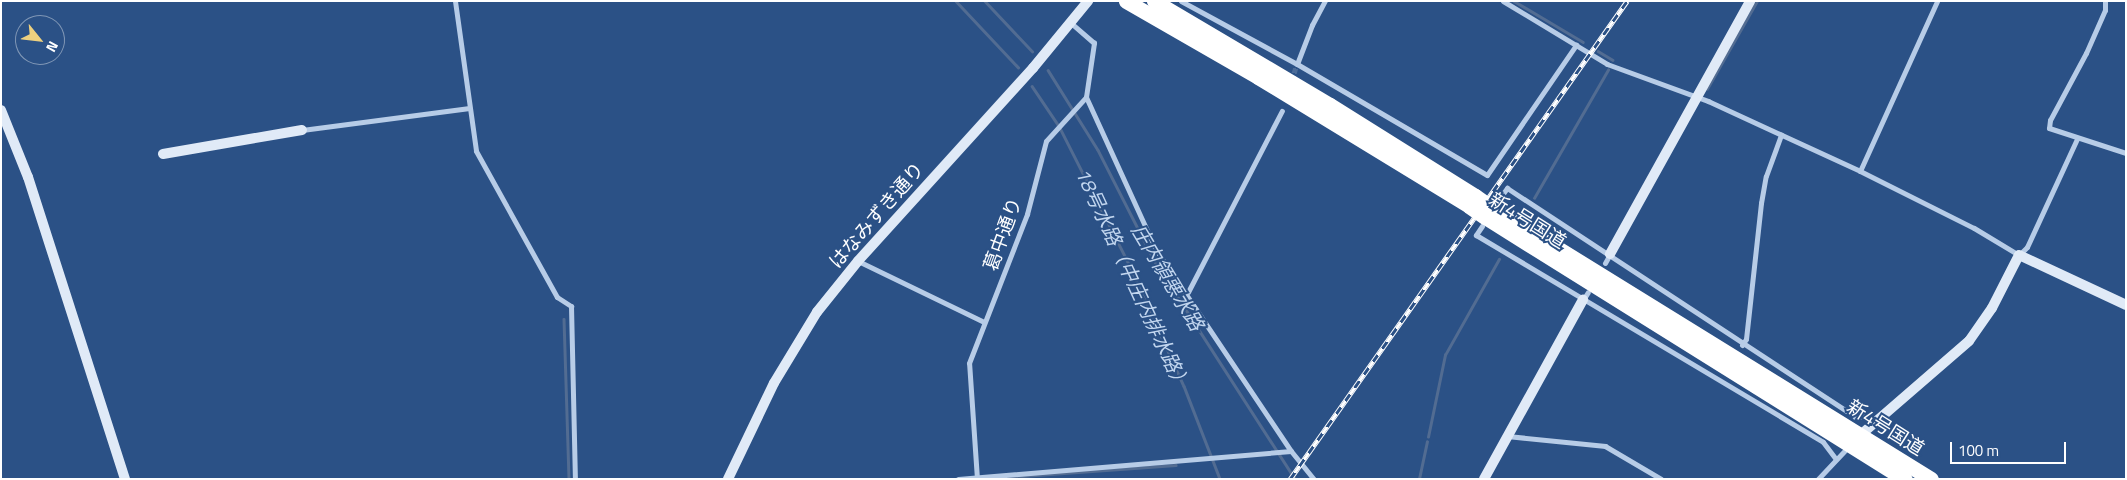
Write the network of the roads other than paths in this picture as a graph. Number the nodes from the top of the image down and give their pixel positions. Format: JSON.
{"nodes":[{"id":1,"x":455,"y":1,"type":"edge"},
{"id":2,"x":1088,"y":1,"type":"edge"},
{"id":3,"x":1126,"y":1,"type":"edge"},
{"id":4,"x":1154,"y":1,"type":"edge"},
{"id":5,"x":1181,"y":1,"type":"edge"},
{"id":6,"x":1325,"y":1,"type":"edge"},
{"id":7,"x":1503,"y":1,"type":"edge"},
{"id":8,"x":1750,"y":1,"type":"edge"},
{"id":9,"x":1937,"y":1,"type":"edge"},
{"id":10,"x":2105,"y":1,"type":"edge"},
{"id":11,"x":1071,"y":22,"type":"junction"},
{"id":12,"x":1576,"y":45,"type":"junction"},
{"id":13,"x":1298,"y":64,"type":"junction"},
{"id":14,"x":1086,"y":97,"type":"junction"},
{"id":15,"x":1697,"y":97,"type":"junction"},
{"id":16,"x":468,"y":108,"type":"junction"},
{"id":17,"x":1,"y":110,"type":"edge"},
{"id":18,"x":1282,"y":112,"type":"dead end"},
{"id":19,"x":302,"y":130,"type":"joint"},
{"id":20,"x":1781,"y":135,"type":"junction"},
{"id":21,"x":2077,"y":139,"type":"junction"},
{"id":22,"x":2126,"y":153,"type":"edge"},
{"id":23,"x":163,"y":154,"type":"dead end"},
{"id":24,"x":1860,"y":171,"type":"junction"},
{"id":25,"x":1472,"y":201,"type":"junction"},
{"id":26,"x":1489,"y":212,"type":"junction"},
{"id":27,"x":2019,"y":255,"type":"junction"},
{"id":28,"x":1608,"y":259,"type":"junction"},
{"id":29,"x":858,"y":261,"type":"junction"},
{"id":30,"x":1188,"y":292,"type":"junction"},
{"id":31,"x":1586,"y":296,"type":"junction"},
{"id":32,"x":2126,"y":305,"type":"edge"},
{"id":33,"x":984,"y":322,"type":"junction"},
{"id":34,"x":1742,"y":344,"type":"junction"},
{"id":35,"x":1876,"y":421,"type":"junction"},
{"id":36,"x":1511,"y":436,"type":"junction"},
{"id":37,"x":1855,"y":440,"type":"junction"},
{"id":38,"x":1291,"y":451,"type":"junction"},
{"id":39,"x":1836,"y":459,"type":"junction"},
{"id":40,"x":977,"y":478,"type":"edge"},
{"id":41,"x":125,"y":479,"type":"edge"},
{"id":42,"x":575,"y":479,"type":"edge"},
{"id":43,"x":728,"y":479,"type":"edge"},
{"id":44,"x":958,"y":479,"type":"edge"},
{"id":45,"x":1314,"y":479,"type":"edge"},
{"id":46,"x":1484,"y":479,"type":"edge"},
{"id":47,"x":1661,"y":479,"type":"edge"},
{"id":48,"x":1818,"y":479,"type":"edge"},
{"id":49,"x":1905,"y":479,"type":"edge"},
{"id":50,"x":1932,"y":479,"type":"edge"}],
"edges":[{"from":1,"to":16,"type":"street"},
{"from":2,"to":11,"type":"street","name":"はなみずき通り"},
{"from":3,"to":25,"type":"highway","name":"新4号国道"},
{"from":4,"to":25,"type":"highway","name":"新4号国道"},
{"from":5,"to":13,"type":"street"},
{"from":6,"to":13,"type":"street"},
{"from":7,"to":12,"type":"street"},
{"from":8,"to":15,"type":"street"},
{"from":9,"to":24,"type":"street"},
{"from":10,"to":21,"type":"street"},
{"from":11,"to":14,"type":"street"},
{"from":11,"to":29,"type":"street","name":"はなみずき通り"},
{"from":12,"to":13,"type":"street"},
{"from":12,"to":15,"type":"street"},
{"from":14,"to":30,"type":"street"},
{"from":14,"to":33,"type":"street","name":"葛中通り"},
{"from":15,"to":20,"type":"street"},
{"from":15,"to":28,"type":"street"},
{"from":16,"to":19,"type":"street"},
{"from":16,"to":42,"type":"street"},
{"from":17,"to":41,"type":"street"},
{"from":18,"to":30,"type":"street"},
{"from":19,"to":23,"type":"street"},
{"from":20,"to":24,"type":"street"},
{"from":20,"to":34,"type":"street"},
{"from":21,"to":22,"type":"street"},
{"from":21,"to":27,"type":"street"},
{"from":24,"to":27,"type":"street"},
{"from":25,"to":26,"type":"highway","name":"新4号国道","bridge":true},
{"from":26,"to":28,"type":"street"},
{"from":26,"to":31,"type":"street"},
{"from":26,"to":37,"type":"highway","name":"新4号国道"},
{"from":27,"to":32,"type":"street"},
{"from":27,"to":35,"type":"street"},
{"from":28,"to":34,"type":"street"},
{"from":29,"to":33,"type":"street"},
{"from":29,"to":43,"type":"street","name":"はなみずき通り"},
{"from":30,"to":38,"type":"street"},
{"from":31,"to":36,"type":"street"},
{"from":31,"to":39,"type":"street"},
{"from":33,"to":40,"type":"street","name":"葛中通り"},
{"from":34,"to":35,"type":"street"},
{"from":35,"to":37,"type":"street"},
{"from":36,"to":46,"type":"street"},
{"from":36,"to":47,"type":"street"},
{"from":37,"to":39,"type":"street"},
{"from":37,"to":49,"type":"highway","name":"新4号国道"},
{"from":37,"to":50,"type":"highway","name":"新4号国道"},
{"from":38,"to":40,"type":"street"},
{"from":38,"to":45,"type":"street"},
{"from":39,"to":48,"type":"street"},
{"from":40,"to":44,"type":"street"}]}
